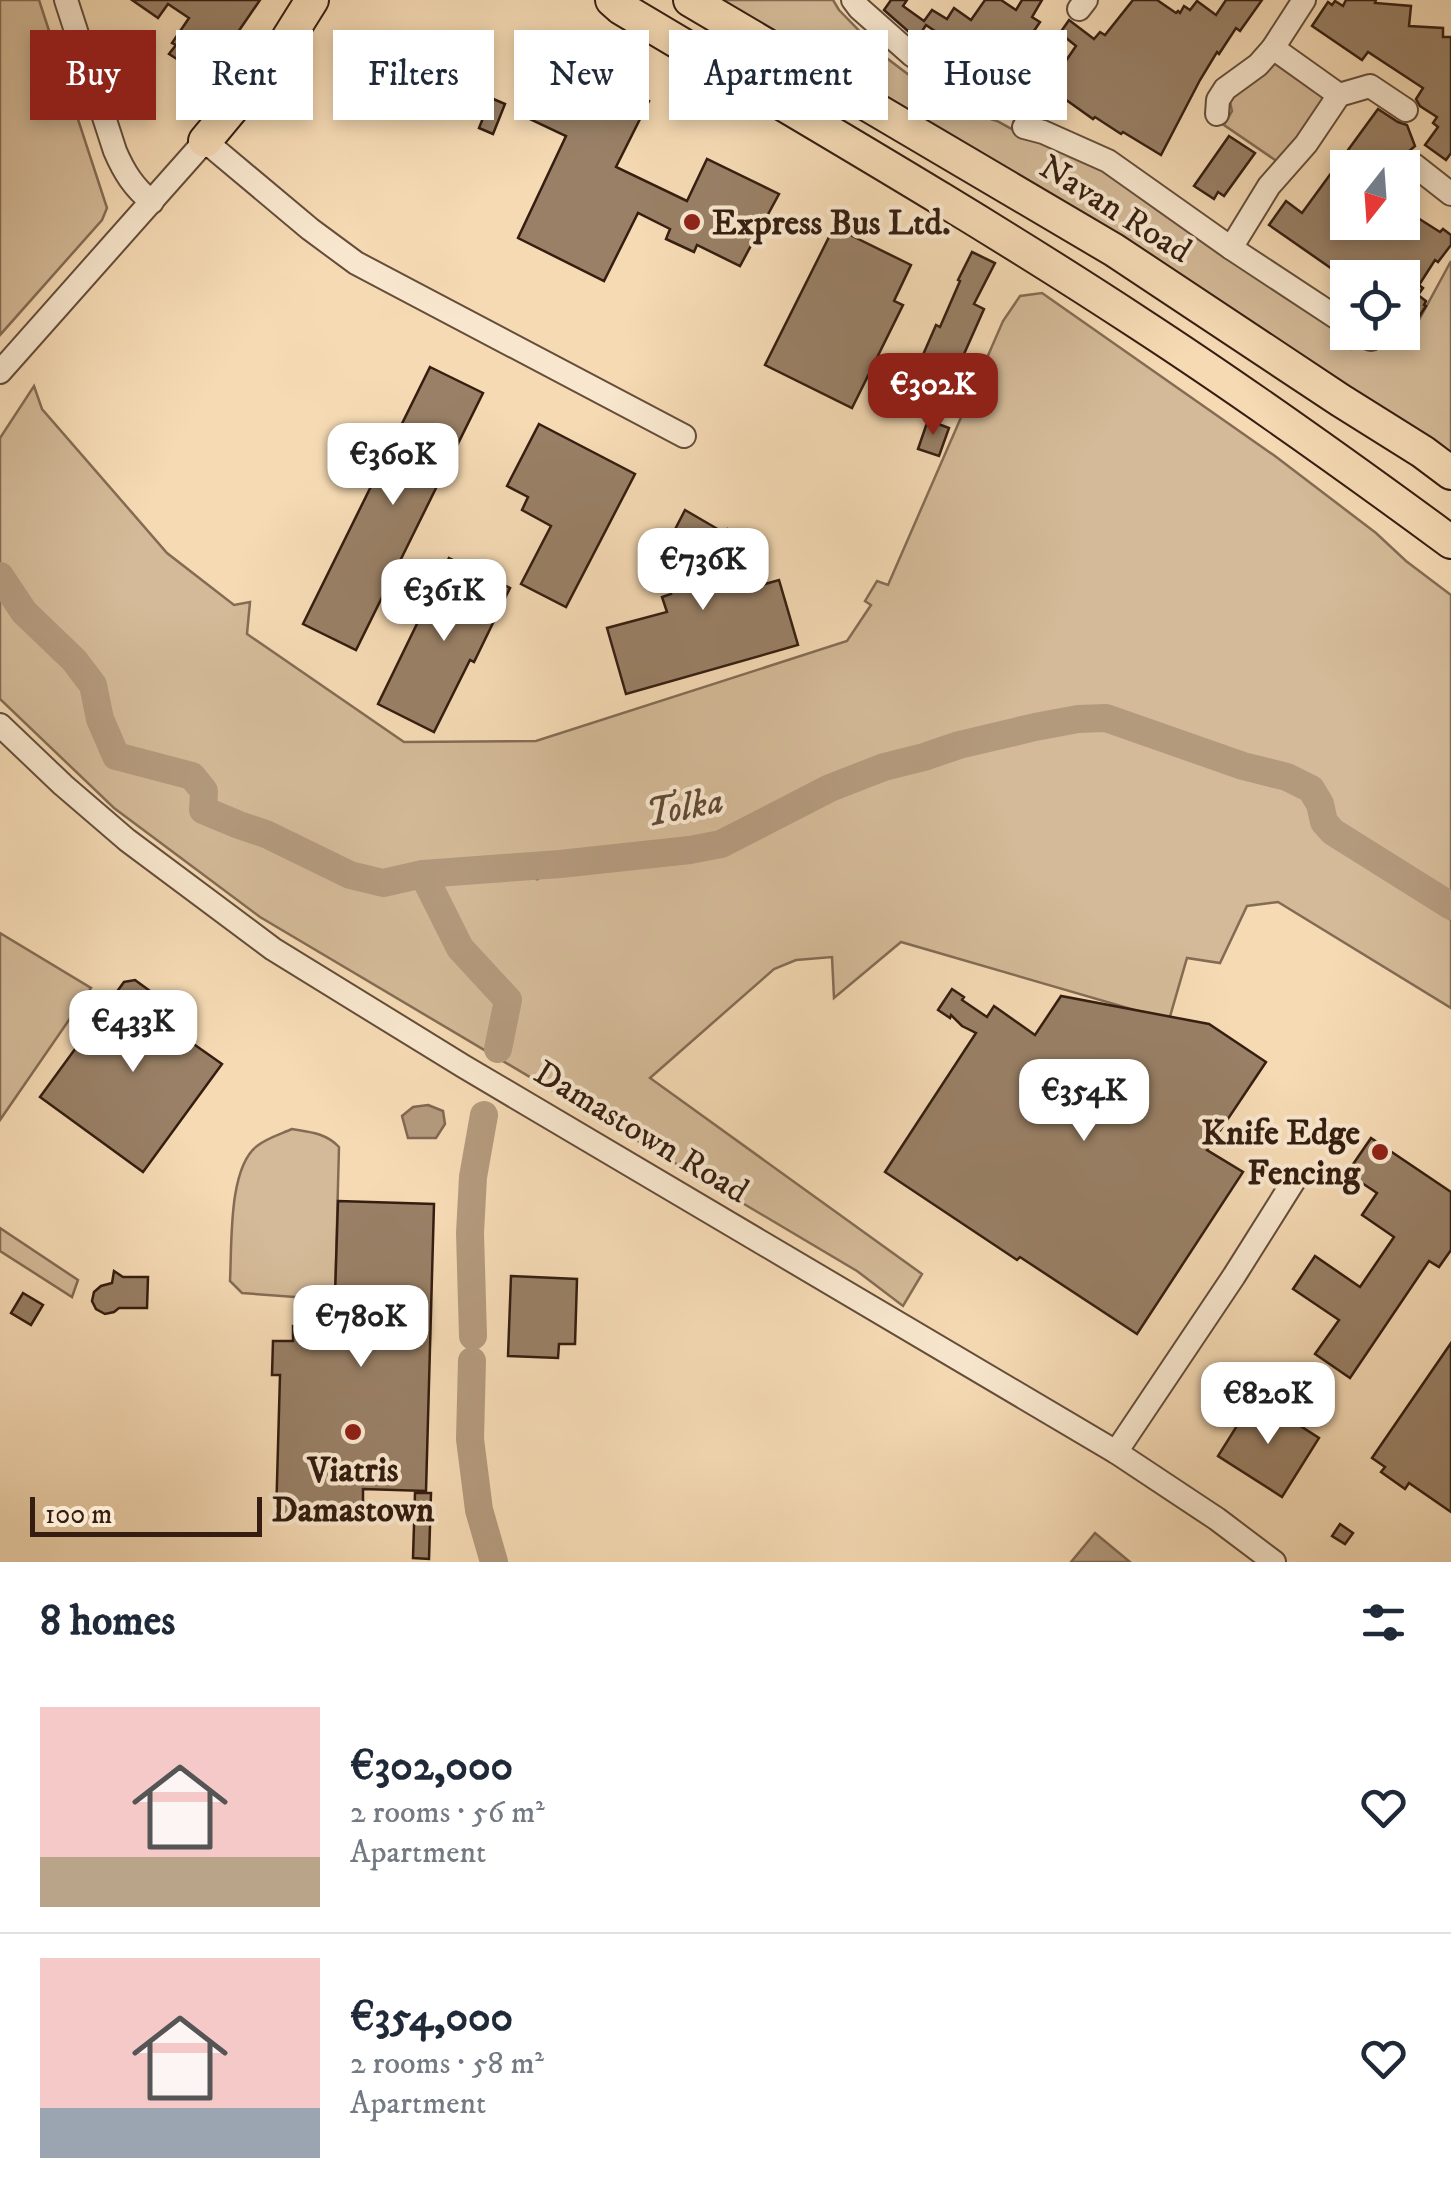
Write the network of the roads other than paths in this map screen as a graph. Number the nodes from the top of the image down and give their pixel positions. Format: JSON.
{"nodes":[{"id":1,"x":66,"y":0,"type":"edge"},
{"id":2,"x":312,"y":0,"type":"edge"},
{"id":3,"x":612,"y":0,"type":"edge"},
{"id":4,"x":690,"y":0,"type":"edge"},
{"id":5,"x":853,"y":0,"type":"edge"},
{"id":6,"x":1304,"y":0,"type":"edge"},
{"id":7,"x":1272,"y":48,"type":"junction"},
{"id":8,"x":908,"y":51,"type":"edge"},
{"id":9,"x":1340,"y":94,"type":"junction"},
{"id":10,"x":1406,"y":110,"type":"dead end"},
{"id":11,"x":1217,"y":114,"type":"dead end"},
{"id":12,"x":1024,"y":126,"type":"dead end"},
{"id":13,"x":205,"y":142,"type":"junction"},
{"id":14,"x":1420,"y":170,"type":"edge"},
{"id":15,"x":1451,"y":194,"type":"edge"},
{"id":16,"x":152,"y":202,"type":"junction"},
{"id":17,"x":1231,"y":248,"type":"junction"},
{"id":18,"x":1330,"y":314,"type":"edge"},
{"id":19,"x":0,"y":372,"type":"edge"},
{"id":20,"x":1340,"y":400,"type":"junction"},
{"id":21,"x":1258,"y":404,"type":"junction"},
{"id":22,"x":684,"y":436,"type":"dead end"},
{"id":23,"x":1451,"y":473,"type":"edge"},
{"id":24,"x":1451,"y":483,"type":"edge"},
{"id":25,"x":1451,"y":542,"type":"edge"},
{"id":26,"x":1451,"y":551,"type":"edge"},
{"id":27,"x":0,"y":725,"type":"edge"},
{"id":28,"x":1295,"y":1178,"type":"dead end"},
{"id":29,"x":1116,"y":1452,"type":"junction"},
{"id":30,"x":1274,"y":1562,"type":"edge"}],
"edges":[{"from":1,"to":16,"type":"street"},
{"from":2,"to":13,"type":"highway"},
{"from":3,"to":21,"type":"highway"},
{"from":4,"to":20,"type":"highway","name":"Navan Road"},
{"from":5,"to":8,"type":"street"},
{"from":6,"to":7,"type":"street"},
{"from":7,"to":9,"type":"street"},
{"from":7,"to":11,"type":"street"},
{"from":9,"to":10,"type":"street"},
{"from":9,"to":17,"type":"street"},
{"from":12,"to":17,"type":"street"},
{"from":13,"to":16,"type":"street"},
{"from":13,"to":22,"type":"street"},
{"from":14,"to":15,"type":"street"},
{"from":16,"to":19,"type":"street"},
{"from":17,"to":18,"type":"street"},
{"from":20,"to":23,"type":"highway"},
{"from":20,"to":24,"type":"highway"},
{"from":21,"to":25,"type":"highway"},
{"from":21,"to":26,"type":"highway"},
{"from":27,"to":29,"type":"street","name":"Damastown Road"},
{"from":28,"to":29,"type":"street"},
{"from":29,"to":30,"type":"street","name":"Damastown Road"}]}
